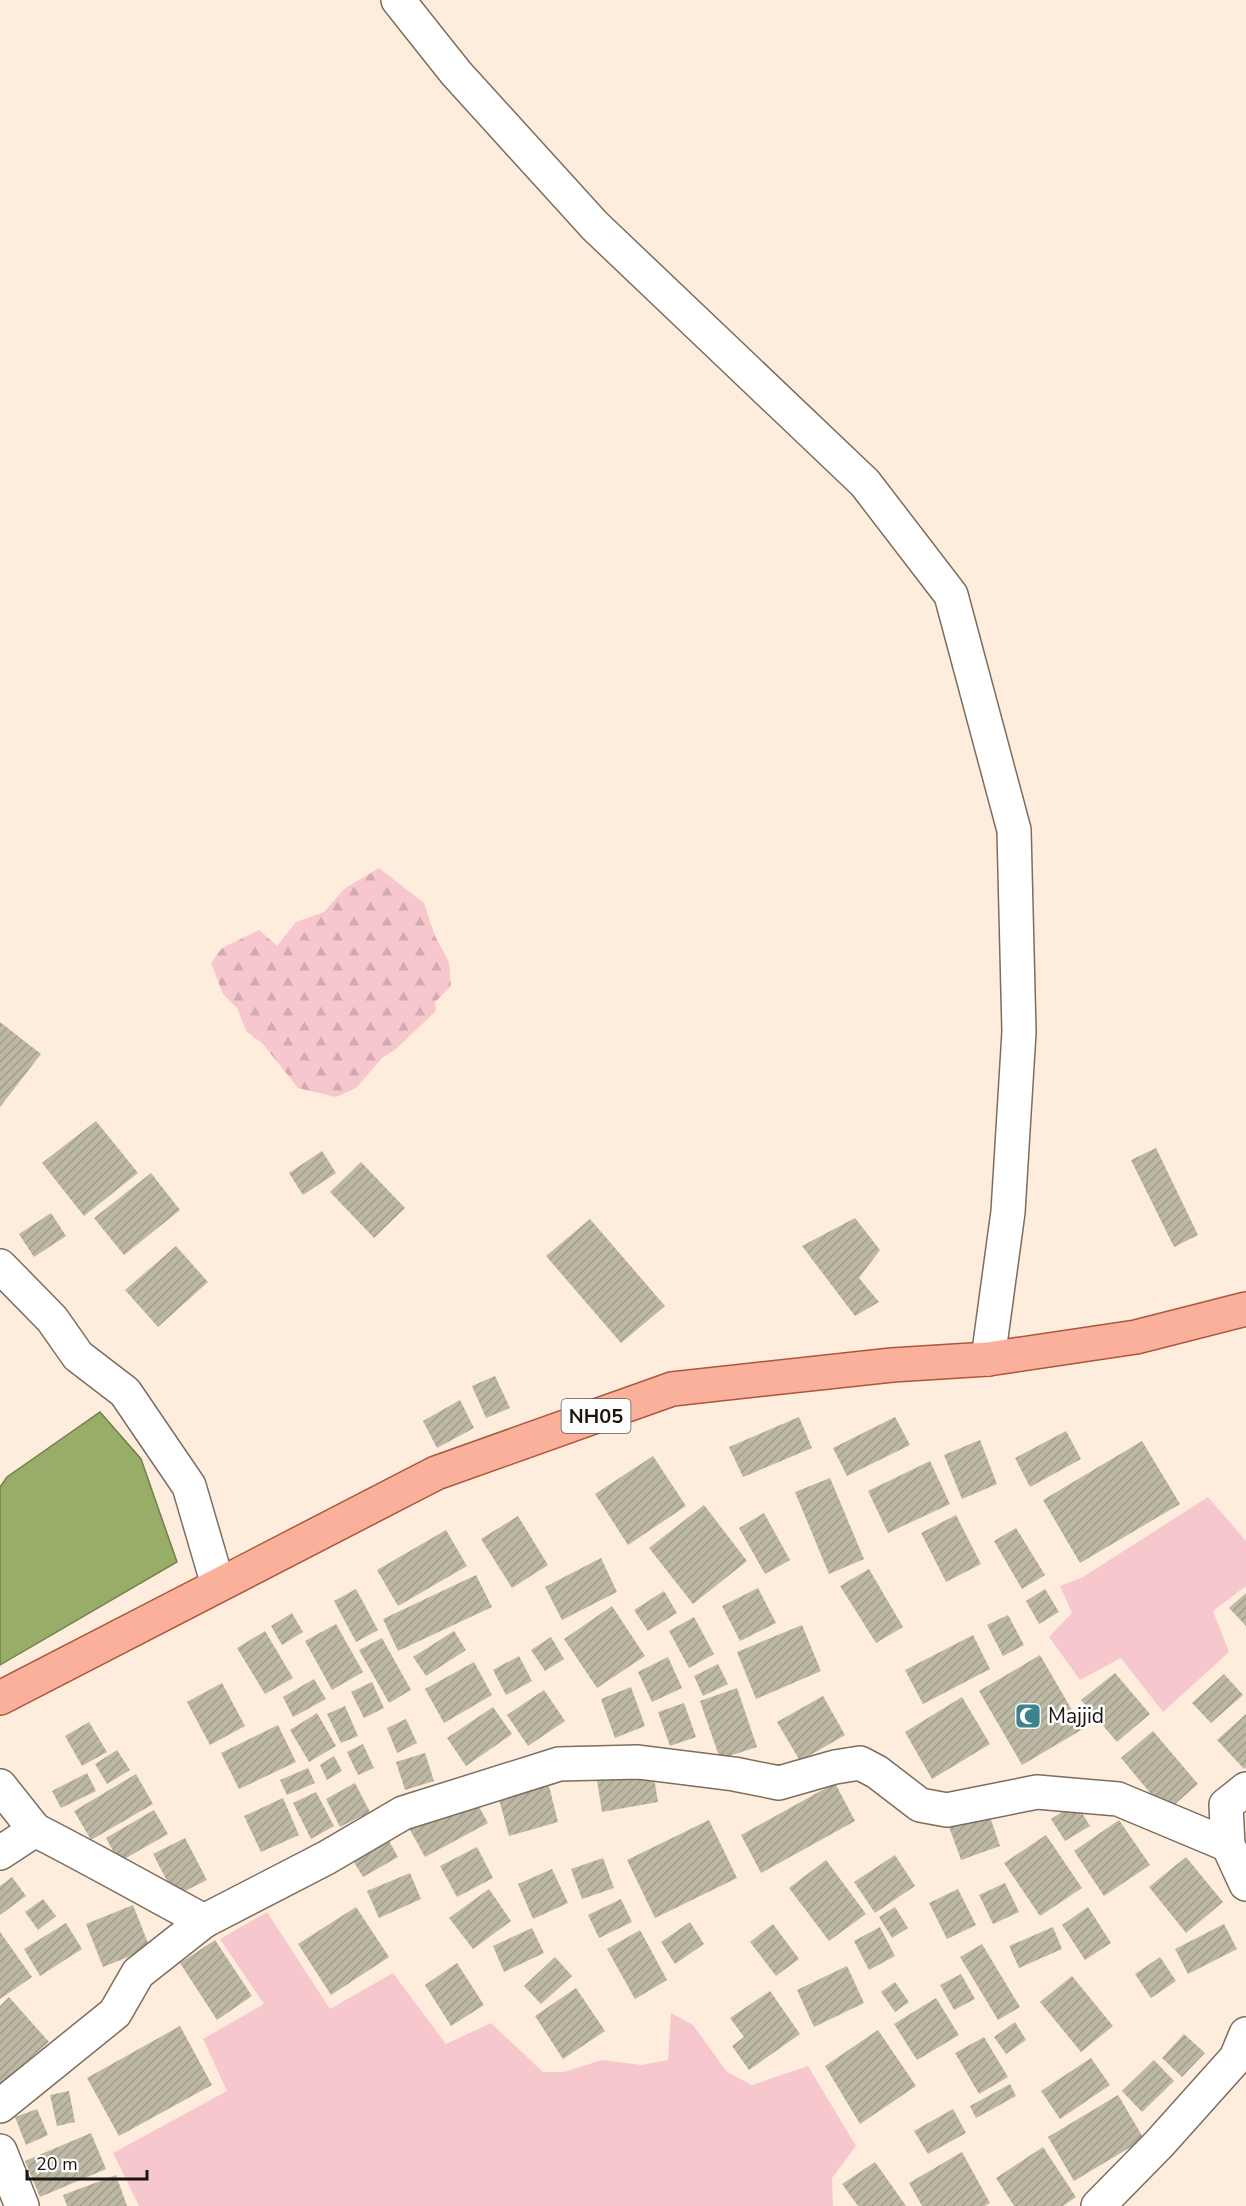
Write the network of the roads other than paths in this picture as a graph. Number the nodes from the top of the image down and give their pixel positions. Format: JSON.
{"nodes":[{"id":1,"x":398,"y":0,"type":"edge"},
{"id":2,"x":0,"y":1266,"type":"edge"},
{"id":3,"x":1246,"y":1309,"type":"edge"},
{"id":4,"x":988,"y":1359,"type":"junction"},
{"id":5,"x":218,"y":1585,"type":"junction"},
{"id":6,"x":0,"y":1698,"type":"edge"},
{"id":7,"x":0,"y":1786,"type":"edge"},
{"id":8,"x":1246,"y":1789,"type":"edge"},
{"id":9,"x":35,"y":1830,"type":"junction"},
{"id":10,"x":1228,"y":1845,"type":"junction"},
{"id":11,"x":0,"y":1853,"type":"edge"},
{"id":12,"x":1246,"y":1884,"type":"edge"},
{"id":13,"x":204,"y":1921,"type":"junction"},
{"id":14,"x":1246,"y":2034,"type":"edge"},
{"id":15,"x":0,"y":2106,"type":"edge"},
{"id":16,"x":0,"y":2151,"type":"edge"},
{"id":17,"x":22,"y":2206,"type":"edge"},
{"id":18,"x":1098,"y":2206,"type":"edge"}],
"edges":[{"from":1,"to":4,"type":"street"},
{"from":2,"to":5,"type":"street"},
{"from":3,"to":4,"type":"main road","number":"NH05"},
{"from":4,"to":5,"type":"main road","number":"NH05"},
{"from":5,"to":6,"type":"main road","number":"NH05"},
{"from":7,"to":9,"type":"street"},
{"from":8,"to":10,"type":"street"},
{"from":9,"to":11,"type":"street"},
{"from":9,"to":13,"type":"street"},
{"from":10,"to":12,"type":"street"},
{"from":10,"to":13,"type":"street"},
{"from":13,"to":15,"type":"street"},
{"from":14,"to":18,"type":"street"},
{"from":16,"to":17,"type":"street"}]}
